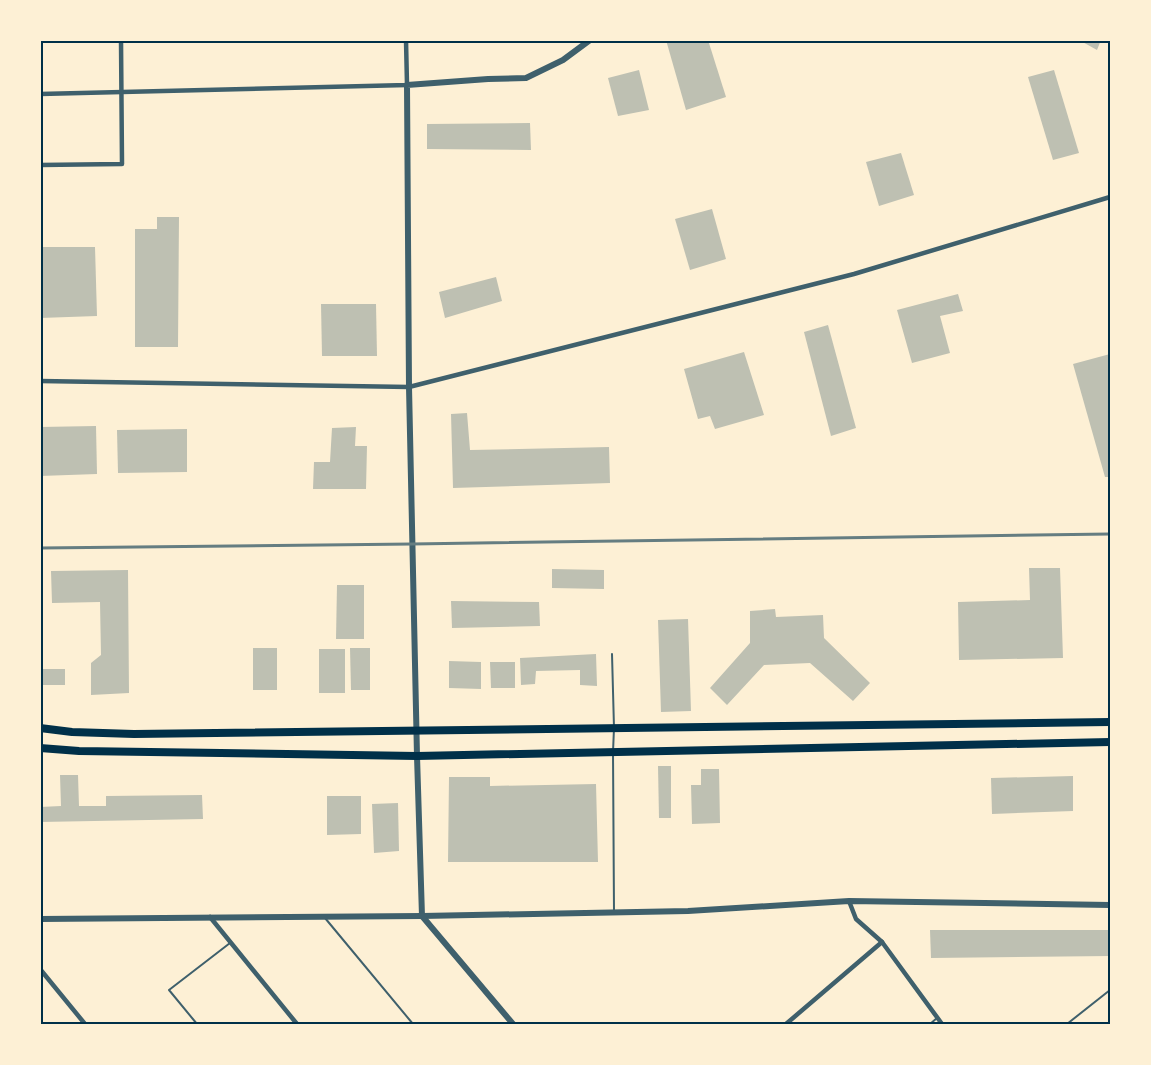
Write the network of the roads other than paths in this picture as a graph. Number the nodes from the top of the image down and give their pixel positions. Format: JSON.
{"nodes":[{"id":1,"x":121,"y":40,"type":"edge"},
{"id":2,"x":406,"y":40,"type":"edge"},
{"id":3,"x":590,"y":40,"type":"edge"},
{"id":4,"x":407,"y":85,"type":"junction"},
{"id":5,"x":122,"y":92,"type":"junction"},
{"id":6,"x":40,"y":94,"type":"edge"},
{"id":7,"x":40,"y":165,"type":"edge"},
{"id":8,"x":1110,"y":197,"type":"edge"},
{"id":9,"x":40,"y":381,"type":"edge"},
{"id":10,"x":409,"y":387,"type":"junction"},
{"id":11,"x":612,"y":654,"type":"dead end"},
{"id":12,"x":1110,"y":722,"type":"edge"},
{"id":13,"x":40,"y":728,"type":"edge"},
{"id":14,"x":614,"y":728,"type":"junction"},
{"id":15,"x":416,"y":731,"type":"junction"},
{"id":16,"x":1110,"y":742,"type":"edge"},
{"id":17,"x":40,"y":748,"type":"edge"},
{"id":18,"x":613,"y":752,"type":"junction"},
{"id":19,"x":417,"y":756,"type":"junction"},
{"id":20,"x":849,"y":901,"type":"junction"},
{"id":21,"x":1110,"y":905,"type":"edge"},
{"id":22,"x":614,"y":912,"type":"junction"},
{"id":23,"x":324,"y":916,"type":"junction"},
{"id":24,"x":422,"y":916,"type":"junction"},
{"id":25,"x":210,"y":917,"type":"junction"},
{"id":26,"x":40,"y":919,"type":"edge"},
{"id":27,"x":231,"y":942,"type":"junction"},
{"id":28,"x":882,"y":942,"type":"junction"},
{"id":29,"x":40,"y":969,"type":"edge"},
{"id":30,"x":46,"y":977,"type":"junction"},
{"id":31,"x":40,"y":982,"type":"edge"},
{"id":32,"x":1110,"y":990,"type":"edge"},
{"id":33,"x":938,"y":1018,"type":"junction"},
{"id":34,"x":85,"y":1024,"type":"edge"},
{"id":35,"x":197,"y":1024,"type":"edge"},
{"id":36,"x":297,"y":1024,"type":"edge"},
{"id":37,"x":413,"y":1024,"type":"edge"},
{"id":38,"x":513,"y":1024,"type":"edge"},
{"id":39,"x":786,"y":1024,"type":"edge"},
{"id":40,"x":930,"y":1024,"type":"edge"},
{"id":41,"x":942,"y":1024,"type":"edge"},
{"id":42,"x":1067,"y":1024,"type":"edge"}],
"edges":[{"from":1,"to":5,"type":"street"},
{"from":2,"to":4,"type":"street"},
{"from":3,"to":4,"type":"street"},
{"from":4,"to":5,"type":"street"},
{"from":4,"to":10,"type":"street"},
{"from":5,"to":6,"type":"street"},
{"from":5,"to":7,"type":"street"},
{"from":8,"to":10,"type":"street"},
{"from":9,"to":10,"type":"street"},
{"from":10,"to":15,"type":"street"},
{"from":11,"to":14,"type":"lane"},
{"from":12,"to":14,"type":"highway"},
{"from":13,"to":15,"type":"highway"},
{"from":14,"to":15,"type":"highway"},
{"from":14,"to":18,"type":"lane"},
{"from":15,"to":19,"type":"street"},
{"from":16,"to":18,"type":"highway"},
{"from":17,"to":19,"type":"highway"},
{"from":18,"to":19,"type":"highway"},
{"from":18,"to":22,"type":"lane"},
{"from":19,"to":24,"type":"street"},
{"from":20,"to":21,"type":"street"},
{"from":20,"to":22,"type":"street"},
{"from":20,"to":28,"type":"street"},
{"from":22,"to":24,"type":"street"},
{"from":23,"to":24,"type":"street"},
{"from":23,"to":25,"type":"street"},
{"from":23,"to":37,"type":"lane"},
{"from":24,"to":38,"type":"street"},
{"from":25,"to":26,"type":"street"},
{"from":25,"to":27,"type":"street"},
{"from":27,"to":35,"type":"lane"},
{"from":27,"to":36,"type":"street"},
{"from":28,"to":33,"type":"street"},
{"from":28,"to":39,"type":"street"},
{"from":29,"to":30,"type":"street"},
{"from":30,"to":31,"type":"street"},
{"from":30,"to":34,"type":"street"},
{"from":32,"to":42,"type":"lane"},
{"from":33,"to":40,"type":"lane"},
{"from":33,"to":41,"type":"street"}]}
